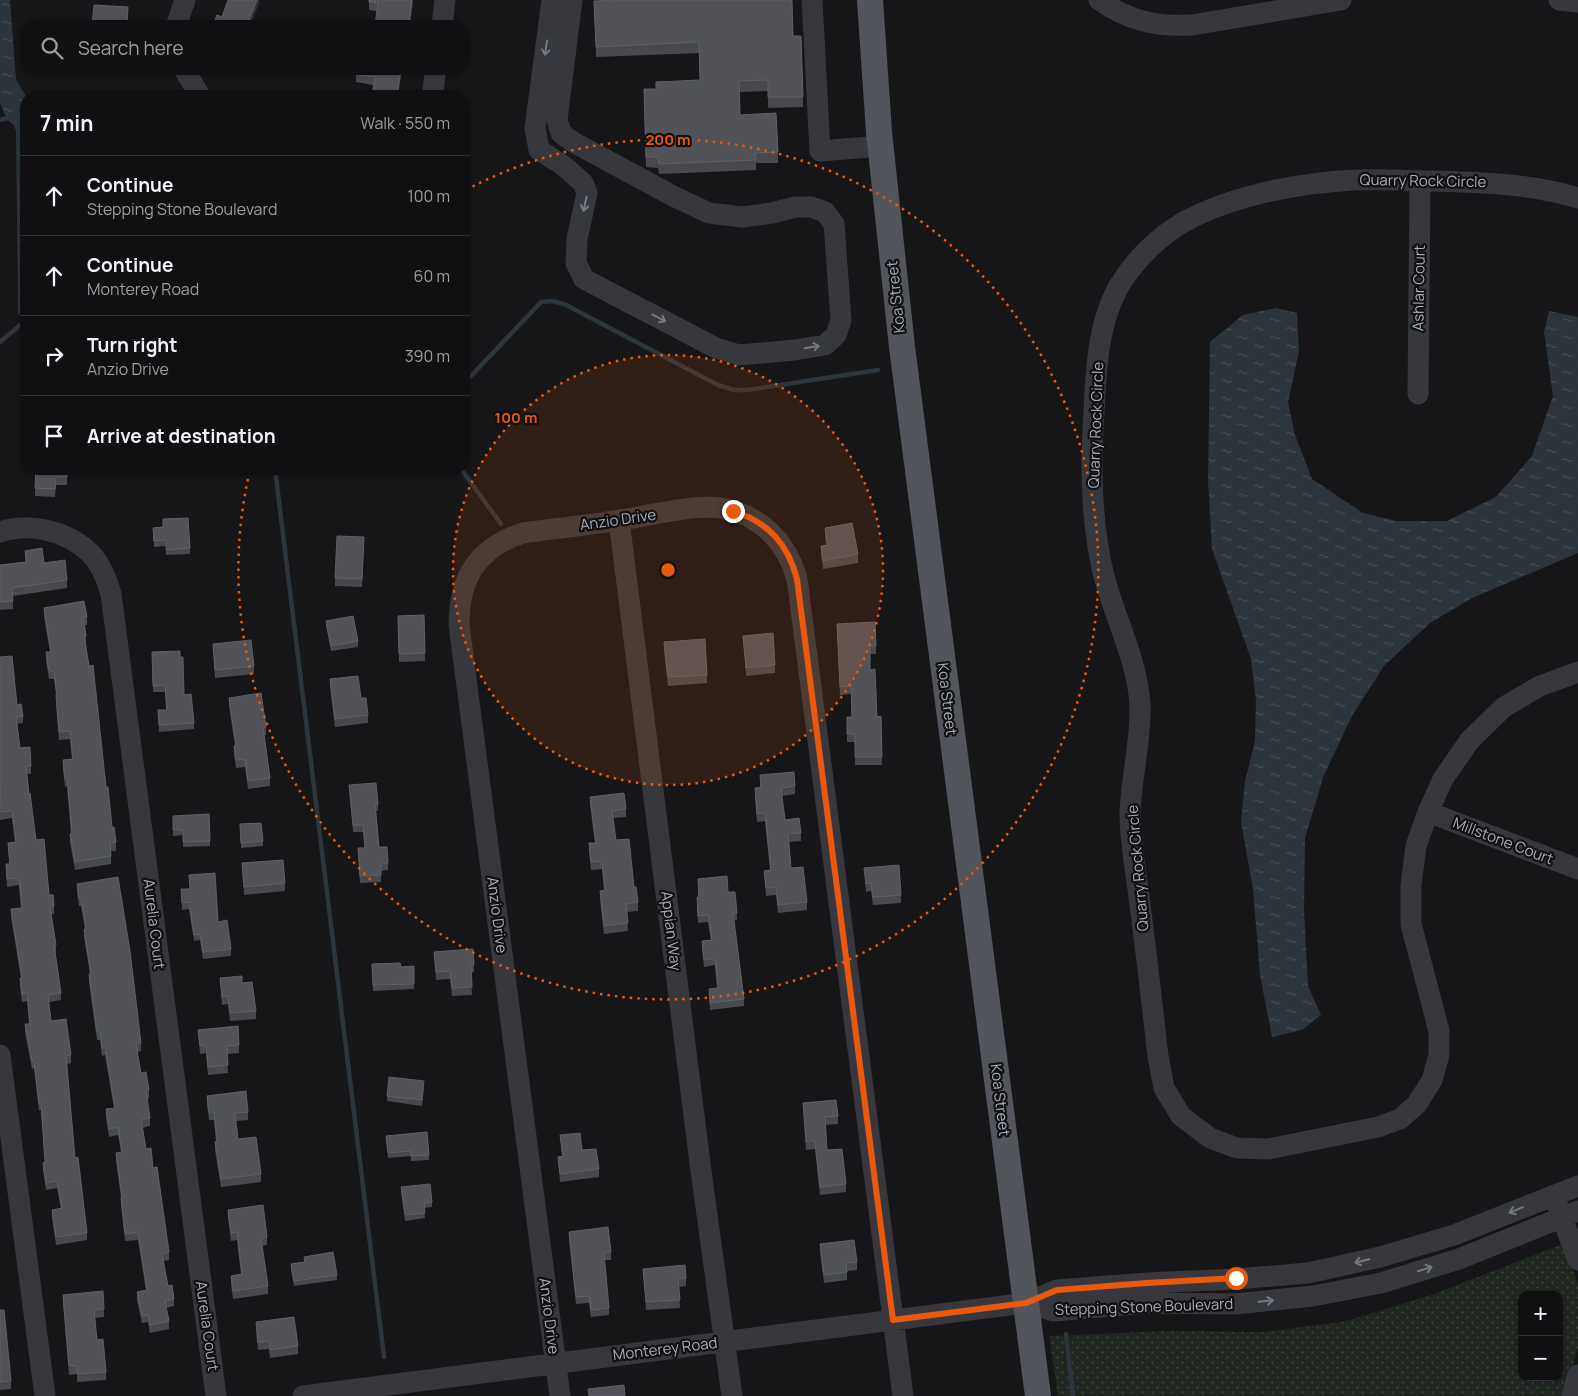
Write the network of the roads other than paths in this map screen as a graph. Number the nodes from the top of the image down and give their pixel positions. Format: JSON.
{"nodes":[{"id":1,"x":185,"y":0,"type":"edge"},
{"id":2,"x":445,"y":0,"type":"edge"},
{"id":3,"x":552,"y":0,"type":"edge"},
{"id":4,"x":572,"y":0,"type":"edge"},
{"id":5,"x":812,"y":0,"type":"edge"},
{"id":6,"x":870,"y":0,"type":"edge"},
{"id":7,"x":1099,"y":0,"type":"edge"},
{"id":8,"x":1341,"y":0,"type":"edge"},
{"id":9,"x":1559,"y":0,"type":"edge"},
{"id":10,"x":1578,"y":2,"type":"edge"},
{"id":11,"x":177,"y":20,"type":"edge"},
{"id":12,"x":443,"y":20,"type":"edge"},
{"id":13,"x":188,"y":75,"type":"edge"},
{"id":14,"x":435,"y":75,"type":"edge"},
{"id":15,"x":196,"y":90,"type":"edge"},
{"id":16,"x":433,"y":90,"type":"edge"},
{"id":17,"x":881,"y":146,"type":"junction"},
{"id":18,"x":1420,"y":181,"type":"junction"},
{"id":19,"x":1578,"y":198,"type":"edge"},
{"id":20,"x":1418,"y":394,"type":"dead end"},
{"id":21,"x":619,"y":520,"type":"junction"},
{"id":22,"x":0,"y":532,"type":"edge"},
{"id":23,"x":1578,"y":672,"type":"edge"},
{"id":24,"x":1428,"y":812,"type":"junction"},
{"id":25,"x":1578,"y":869,"type":"edge"},
{"id":26,"x":0,"y":1055,"type":"edge"},
{"id":27,"x":1578,"y":1186,"type":"edge"},
{"id":28,"x":1554,"y":1195,"type":"junction"},
{"id":29,"x":1570,"y":1214,"type":"edge"},
{"id":30,"x":1578,"y":1260,"type":"edge"},
{"id":31,"x":1026,"y":1303,"type":"junction"},
{"id":32,"x":893,"y":1320,"type":"junction"},
{"id":33,"x":725,"y":1341,"type":"junction"},
{"id":34,"x":555,"y":1363,"type":"junction"},
{"id":35,"x":1578,"y":1375,"type":"edge"},
{"id":36,"x":387,"y":1390,"type":"edge"},
{"id":37,"x":45,"y":1396,"type":"edge"},
{"id":38,"x":216,"y":1396,"type":"edge"},
{"id":39,"x":303,"y":1396,"type":"edge"},
{"id":40,"x":560,"y":1396,"type":"edge"},
{"id":41,"x":732,"y":1396,"type":"edge"},
{"id":42,"x":903,"y":1396,"type":"edge"},
{"id":43,"x":1038,"y":1396,"type":"edge"},
{"id":44,"x":1572,"y":1396,"type":"edge"}],
"edges":[{"from":1,"to":11,"type":"street"},
{"from":2,"to":12,"type":"street"},
{"from":3,"to":4,"type":"street","one_way":true},
{"from":5,"to":17,"type":"street"},
{"from":6,"to":17,"type":"main road","name":"Koa Street"},
{"from":7,"to":8,"type":"street"},
{"from":9,"to":10,"type":"street"},
{"from":13,"to":15,"type":"street"},
{"from":14,"to":16,"type":"street"},
{"from":17,"to":31,"type":"main road","name":"Koa Street"},
{"from":18,"to":19,"type":"street","name":"Quarry Rock Circle"},
{"from":18,"to":20,"type":"street","name":"Ashlar Court"},
{"from":18,"to":24,"type":"street","name":"Quarry Rock Circle"},
{"from":21,"to":32,"type":"street","name":"Anzio Drive"},
{"from":21,"to":33,"type":"street","name":"Appian Way"},
{"from":21,"to":34,"type":"street","name":"Anzio Drive"},
{"from":22,"to":38,"type":"street","name":"Aurelia Court"},
{"from":23,"to":24,"type":"street","name":"Quarry Rock Circle"},
{"from":24,"to":25,"type":"street","name":"Millstone Court"},
{"from":26,"to":37,"type":"street"},
{"from":27,"to":28,"type":"street","name":"Stepping Stone Boulevard"},
{"from":28,"to":29,"type":"street"},
{"from":28,"to":31,"type":"street","name":"Stepping Stone Boulevard","one_way":true},
{"from":29,"to":30,"type":"street"},
{"from":31,"to":29,"type":"street","name":"Stepping Stone Boulevard","one_way":true},
{"from":31,"to":32,"type":"street","name":"Monterey Road"},
{"from":31,"to":43,"type":"main road","name":"Koa Street"},
{"from":32,"to":33,"type":"street","name":"Monterey Road"},
{"from":32,"to":42,"type":"street","name":"Anzio Drive"},
{"from":33,"to":34,"type":"street","name":"Monterey Road"},
{"from":33,"to":41,"type":"street","name":"Appian Way"},
{"from":34,"to":36,"type":"street","name":"Monterey Road"},
{"from":34,"to":40,"type":"street","name":"Anzio Drive"},
{"from":35,"to":44,"type":"street"},
{"from":36,"to":39,"type":"street","name":"Monterey Road"}]}
